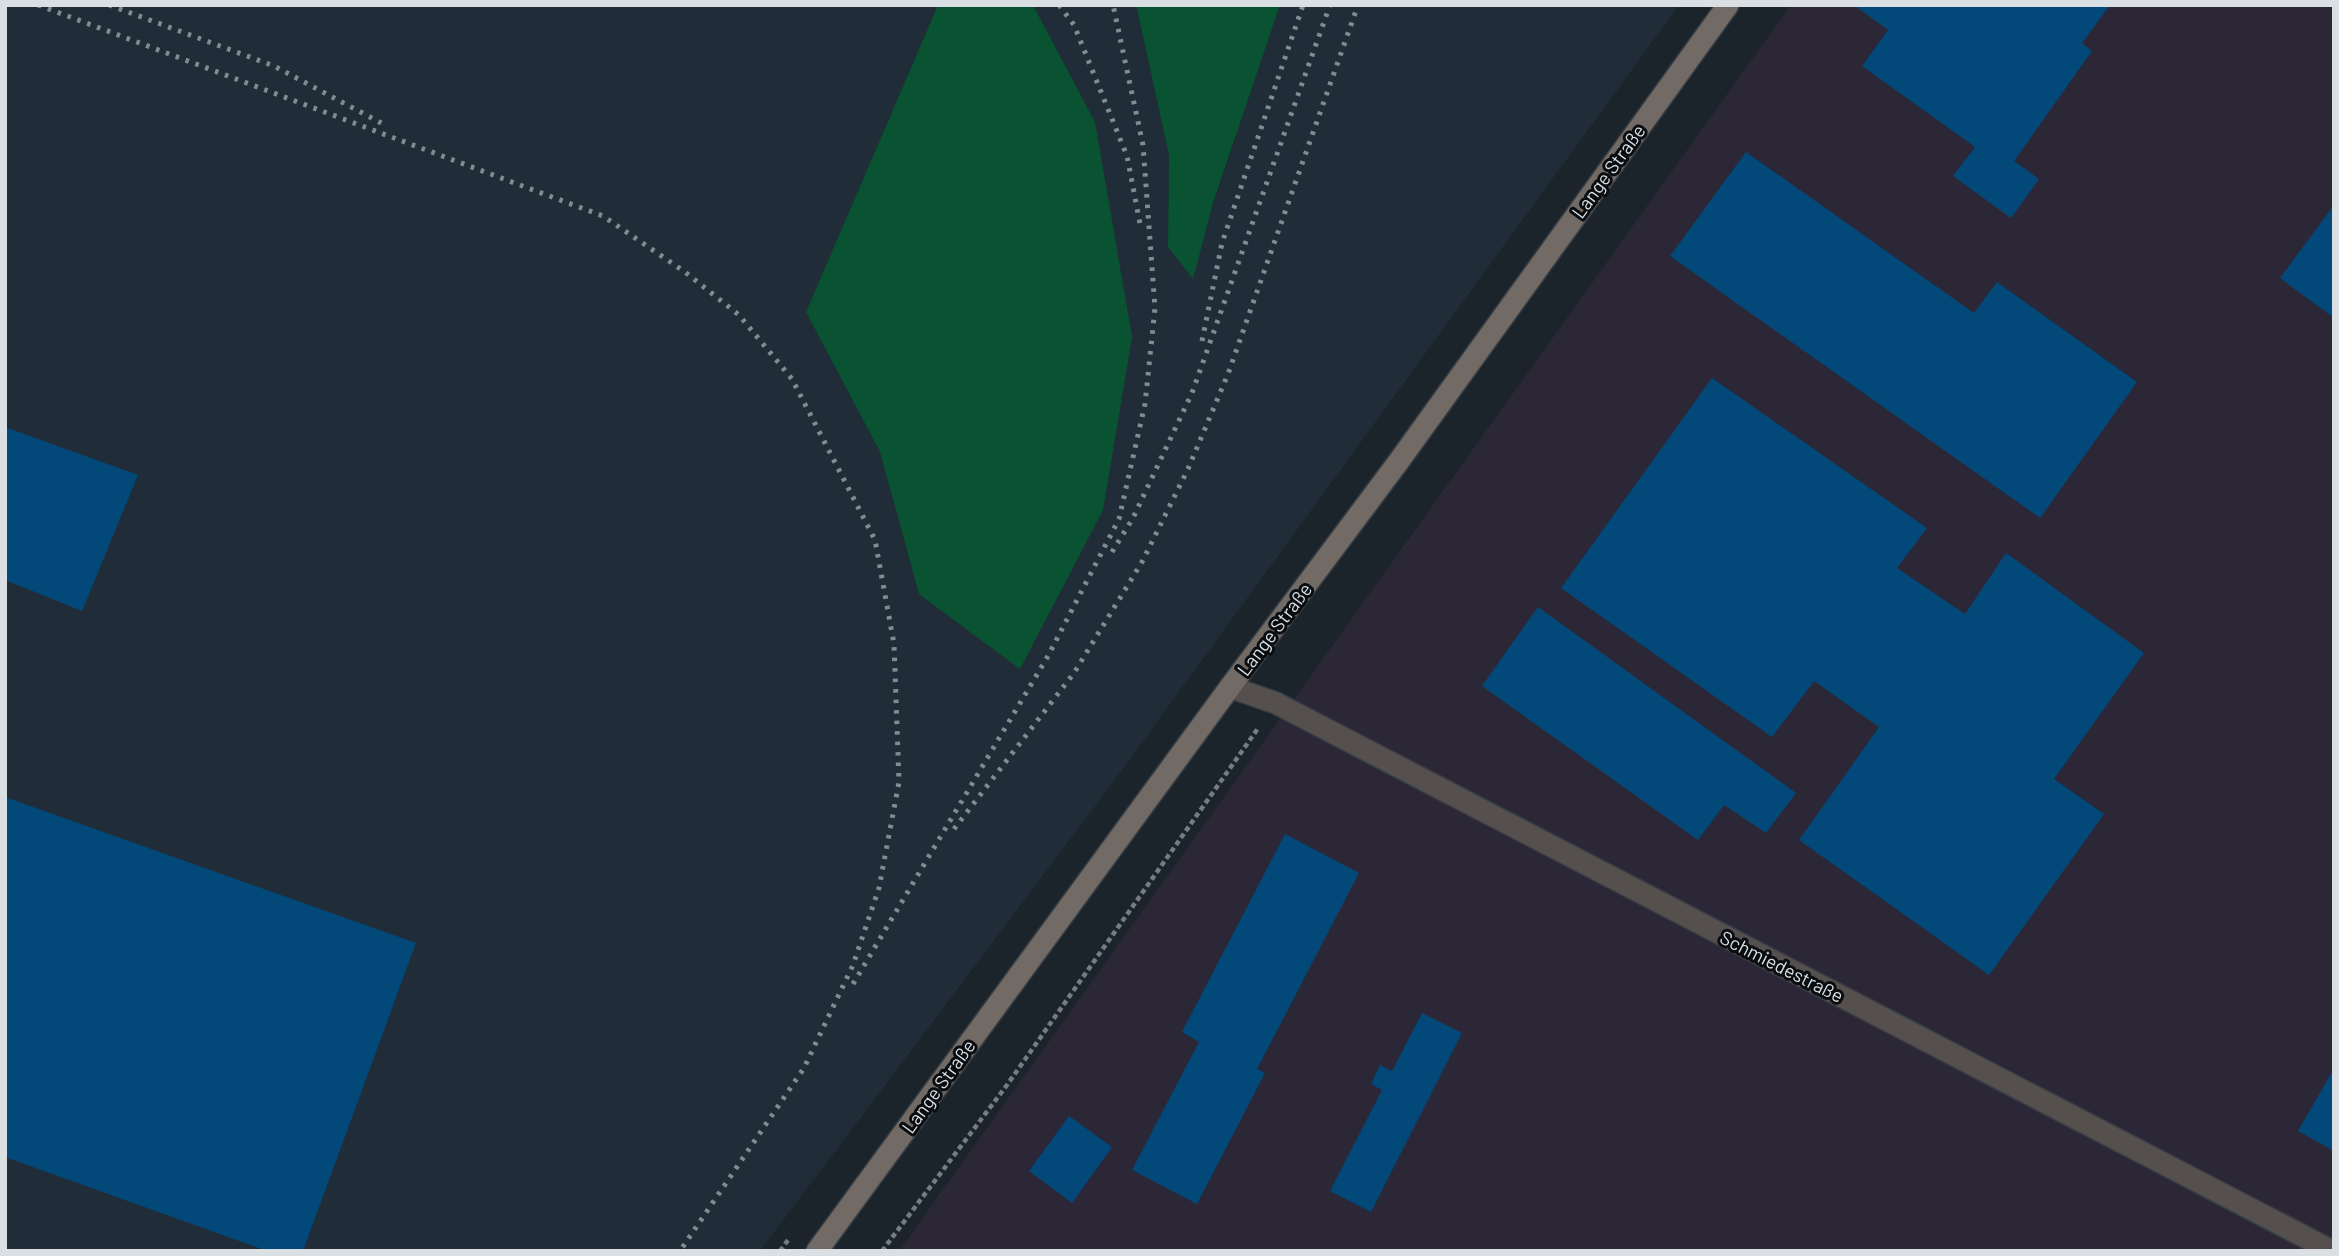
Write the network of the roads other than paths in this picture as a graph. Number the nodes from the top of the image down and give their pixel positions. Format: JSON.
{"nodes":[{"id":1,"x":1728,"y":5,"type":"edge"},
{"id":2,"x":1230,"y":687,"type":"junction"},
{"id":3,"x":817,"y":1251,"type":"edge"},
{"id":4,"x":2332,"y":1251,"type":"edge"}],
"edges":[{"from":1,"to":2,"type":"street","name":"Lange Straße"},
{"from":2,"to":3,"type":"street","name":"Lange Straße"},
{"from":2,"to":4,"type":"street","name":"Schmiedestraße"}]}
